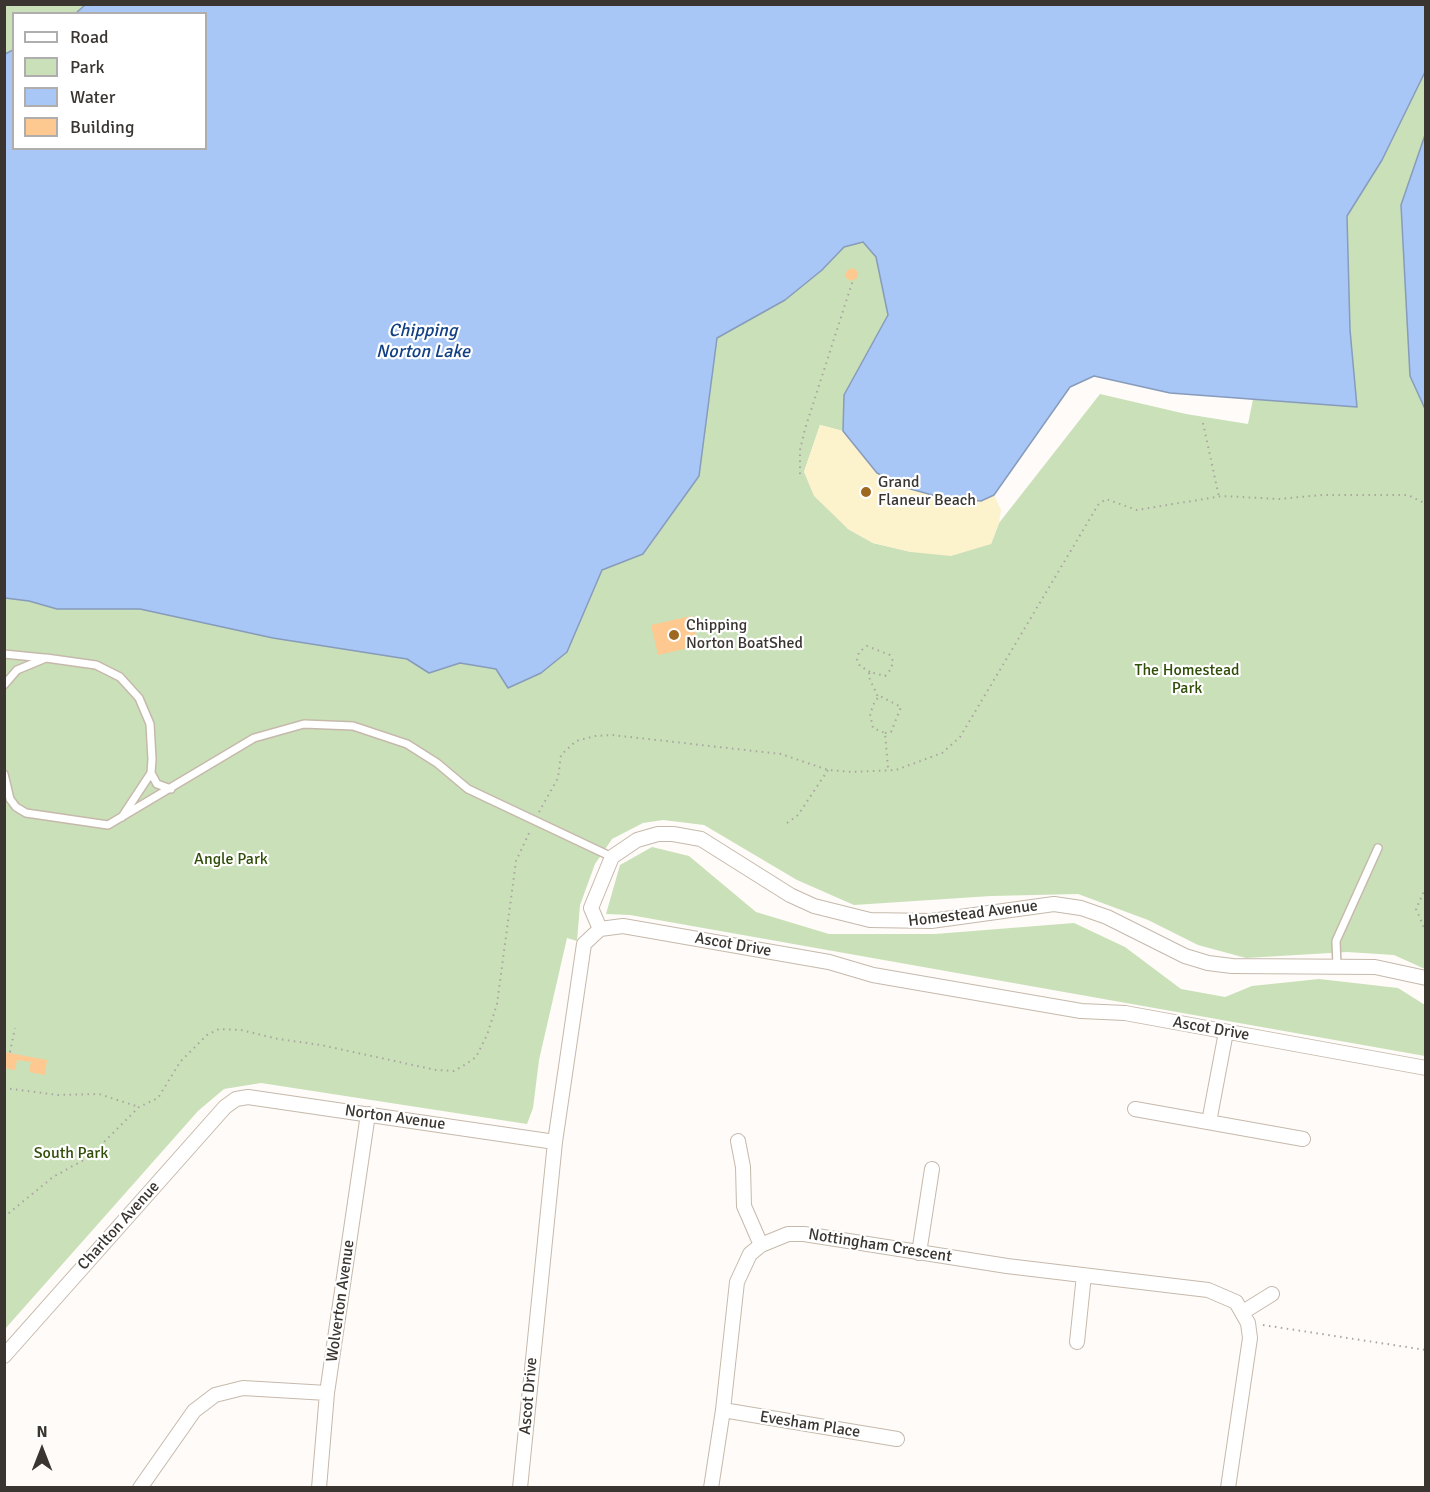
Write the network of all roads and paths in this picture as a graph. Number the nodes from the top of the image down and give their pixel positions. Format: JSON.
{"nodes":[{"id":1,"x":853,"y":280,"type":"dead end"},
{"id":2,"x":1203,"y":423,"type":"dead end"},
{"id":3,"x":800,"y":474,"type":"dead end"},
{"id":4,"x":1219,"y":497,"type":"junction"},
{"id":5,"x":1425,"y":504,"type":"edge"},
{"id":6,"x":4,"y":654,"type":"edge"},
{"id":7,"x":46,"y":658,"type":"junction"},
{"id":8,"x":870,"y":672,"type":"junction"},
{"id":9,"x":4,"y":685,"type":"edge"},
{"id":10,"x":878,"y":697,"type":"junction"},
{"id":11,"x":885,"y":733,"type":"junction"},
{"id":12,"x":888,"y":768,"type":"junction"},
{"id":13,"x":828,"y":771,"type":"junction"},
{"id":14,"x":151,"y":773,"type":"junction"},
{"id":15,"x":4,"y":774,"type":"edge"},
{"id":16,"x":171,"y":789,"type":"junction"},
{"id":17,"x":120,"y":820,"type":"junction"},
{"id":18,"x":534,"y":821,"type":"junction"},
{"id":19,"x":787,"y":823,"type":"dead end"},
{"id":20,"x":1378,"y":848,"type":"dead end"},
{"id":21,"x":612,"y":857,"type":"junction"},
{"id":22,"x":1425,"y":887,"type":"edge"},
{"id":23,"x":600,"y":929,"type":"junction"},
{"id":24,"x":1425,"y":932,"type":"edge"},
{"id":25,"x":1337,"y":966,"type":"junction"},
{"id":26,"x":1425,"y":978,"type":"edge"},
{"id":27,"x":15,"y":1028,"type":"dead end"},
{"id":28,"x":1226,"y":1032,"type":"junction"},
{"id":29,"x":4,"y":1051,"type":"edge"},
{"id":30,"x":1425,"y":1068,"type":"edge"},
{"id":31,"x":4,"y":1088,"type":"edge"},
{"id":32,"x":236,"y":1099,"type":"joint"},
{"id":33,"x":139,"y":1107,"type":"junction"},
{"id":34,"x":1135,"y":1109,"type":"dead end"},
{"id":35,"x":369,"y":1114,"type":"junction"},
{"id":36,"x":1209,"y":1122,"type":"junction"},
{"id":37,"x":1304,"y":1139,"type":"dead end"},
{"id":38,"x":738,"y":1141,"type":"dead end"},
{"id":39,"x":555,"y":1142,"type":"junction"},
{"id":40,"x":932,"y":1169,"type":"dead end"},
{"id":41,"x":4,"y":1217,"type":"edge"},
{"id":42,"x":761,"y":1245,"type":"junction"},
{"id":43,"x":920,"y":1253,"type":"junction"},
{"id":44,"x":1084,"y":1275,"type":"junction"},
{"id":45,"x":1272,"y":1294,"type":"dead end"},
{"id":46,"x":1246,"y":1317,"type":"junction"},
{"id":47,"x":1077,"y":1342,"type":"dead end"},
{"id":48,"x":1425,"y":1350,"type":"edge"},
{"id":49,"x":4,"y":1356,"type":"edge"},
{"id":50,"x":1425,"y":1379,"type":"edge"},
{"id":51,"x":1425,"y":1387,"type":"edge"},
{"id":52,"x":327,"y":1393,"type":"junction"},
{"id":53,"x":723,"y":1410,"type":"junction"},
{"id":54,"x":897,"y":1439,"type":"dead end"},
{"id":55,"x":140,"y":1488,"type":"edge"},
{"id":56,"x":319,"y":1488,"type":"edge"},
{"id":57,"x":520,"y":1488,"type":"edge"},
{"id":58,"x":711,"y":1488,"type":"edge"},
{"id":59,"x":1228,"y":1488,"type":"edge"}],
"edges":[{"from":1,"to":3,"type":"path"},
{"from":2,"to":4,"type":"path"},
{"from":4,"to":5,"type":"path"},
{"from":4,"to":12,"type":"path"},
{"from":6,"to":7,"type":"lane"},
{"from":7,"to":9,"type":"lane"},
{"from":7,"to":14,"type":"lane"},
{"from":8,"to":8,"type":"path"},
{"from":8,"to":10,"type":"path"},
{"from":10,"to":11,"type":"path"},
{"from":10,"to":11,"type":"path"},
{"from":11,"to":12,"type":"path"},
{"from":12,"to":13,"type":"path"},
{"from":13,"to":18,"type":"path"},
{"from":13,"to":19,"type":"path"},
{"from":14,"to":16,"type":"lane"},
{"from":14,"to":17,"type":"lane"},
{"from":15,"to":17,"type":"lane"},
{"from":16,"to":17,"type":"lane"},
{"from":16,"to":18,"type":"lane"},
{"from":18,"to":21,"type":"lane"},
{"from":18,"to":33,"type":"path"},
{"from":20,"to":25,"type":"lane"},
{"from":21,"to":23,"type":"street"},
{"from":21,"to":25,"type":"street","name":"Homestead Avenue"},
{"from":22,"to":24,"type":"path"},
{"from":23,"to":28,"type":"street","name":"Ascot Drive"},
{"from":23,"to":39,"type":"street","name":"Ascot Drive"},
{"from":25,"to":26,"type":"street","name":"Homestead Avenue"},
{"from":27,"to":29,"type":"path"},
{"from":28,"to":30,"type":"street","name":"Ascot Drive"},
{"from":28,"to":36,"type":"street"},
{"from":31,"to":33,"type":"path"},
{"from":32,"to":35,"type":"street","name":"Norton Avenue"},
{"from":32,"to":49,"type":"street","name":"Charlton Avenue"},
{"from":33,"to":41,"type":"path"},
{"from":34,"to":36,"type":"street"},
{"from":35,"to":39,"type":"street","name":"Norton Avenue"},
{"from":35,"to":52,"type":"street","name":"Wolverton Avenue"},
{"from":36,"to":37,"type":"street"},
{"from":38,"to":42,"type":"street"},
{"from":39,"to":57,"type":"street","name":"Ascot Drive"},
{"from":40,"to":43,"type":"street"},
{"from":42,"to":43,"type":"street","name":"Nottingham Crescent"},
{"from":42,"to":53,"type":"street"},
{"from":43,"to":44,"type":"street","name":"Nottingham Crescent"},
{"from":44,"to":46,"type":"street","name":"Nottingham Crescent"},
{"from":44,"to":47,"type":"street"},
{"from":45,"to":46,"type":"street"},
{"from":46,"to":48,"type":"path"},
{"from":46,"to":59,"type":"street"},
{"from":50,"to":51,"type":"path"},
{"from":52,"to":55,"type":"street"},
{"from":52,"to":56,"type":"street","name":"Wolverton Avenue"},
{"from":53,"to":54,"type":"street","name":"Evesham Place"},
{"from":53,"to":58,"type":"street"}]}
